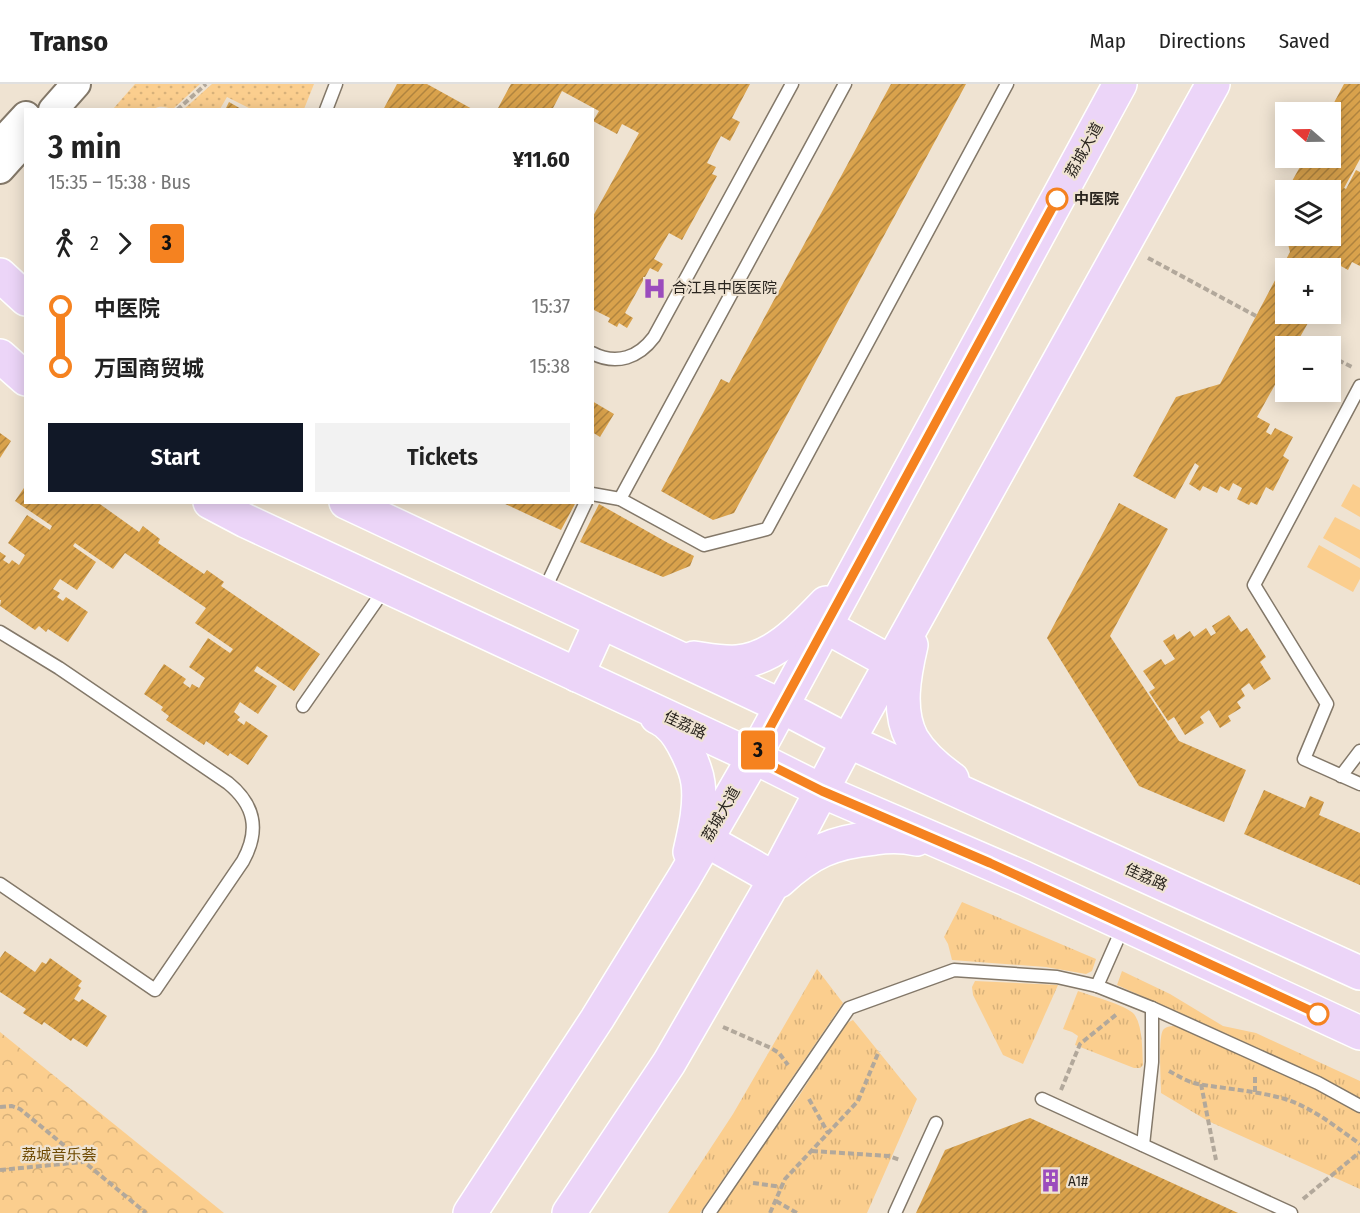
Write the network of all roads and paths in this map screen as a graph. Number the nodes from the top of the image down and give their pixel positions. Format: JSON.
{"nodes":[{"id":1,"x":54,"y":84,"type":"edge"},
{"id":2,"x":76,"y":84,"type":"edge"},
{"id":3,"x":206,"y":84,"type":"edge"},
{"id":4,"x":336,"y":84,"type":"edge"},
{"id":5,"x":792,"y":84,"type":"edge"},
{"id":6,"x":845,"y":84,"type":"edge"},
{"id":7,"x":1007,"y":84,"type":"edge"},
{"id":8,"x":1120,"y":84,"type":"edge"},
{"id":9,"x":1213,"y":84,"type":"edge"},
{"id":10,"x":33,"y":108,"type":"edge"},
{"id":11,"x":55,"y":108,"type":"edge"},
{"id":12,"x":179,"y":108,"type":"edge"},
{"id":13,"x":327,"y":108,"type":"edge"},
{"id":14,"x":24,"y":118,"type":"edge"},
{"id":15,"x":24,"y":142,"type":"edge"},
{"id":16,"x":0,"y":144,"type":"edge"},
{"id":17,"x":0,"y":169,"type":"edge"},
{"id":18,"x":1123,"y":246,"type":"junction"},
{"id":19,"x":0,"y":275,"type":"edge"},
{"id":20,"x":24,"y":297,"type":"edge"},
{"id":21,"x":1256,"y":316,"type":"dead end"},
{"id":22,"x":594,"y":354,"type":"edge"},
{"id":23,"x":1341,"y":362,"type":"edge"},
{"id":24,"x":1360,"y":372,"type":"edge"},
{"id":25,"x":1360,"y":386,"type":"edge"},
{"id":26,"x":594,"y":494,"type":"edge"},
{"id":27,"x":620,"y":498,"type":"junction"},
{"id":28,"x":214,"y":504,"type":"edge"},
{"id":29,"x":350,"y":504,"type":"edge"},
{"id":30,"x":585,"y":504,"type":"edge"},
{"id":31,"x":859,"y":562,"type":"junction"},
{"id":32,"x":386,"y":587,"type":"junction"},
{"id":33,"x":542,"y":594,"type":"junction"},
{"id":34,"x":919,"y":614,"type":"junction"},
{"id":35,"x":601,"y":622,"type":"junction"},
{"id":36,"x":825,"y":626,"type":"junction"},
{"id":37,"x":0,"y":632,"type":"edge"},
{"id":38,"x":673,"y":655,"type":"junction"},
{"id":39,"x":892,"y":663,"type":"junction"},
{"id":40,"x":577,"y":675,"type":"junction"},
{"id":41,"x":636,"y":703,"type":"junction"},
{"id":42,"x":303,"y":706,"type":"dead end"},
{"id":43,"x":781,"y":706,"type":"junction"},
{"id":44,"x":848,"y":741,"type":"junction"},
{"id":45,"x":1360,"y":751,"type":"edge"},
{"id":46,"x":754,"y":757,"type":"junction"},
{"id":47,"x":1341,"y":776,"type":"junction"},
{"id":48,"x":1360,"y":784,"type":"edge"},
{"id":49,"x":822,"y":791,"type":"junction"},
{"id":50,"x":982,"y":802,"type":"junction"},
{"id":51,"x":1044,"y":831,"type":"junction"},
{"id":52,"x":706,"y":840,"type":"junction"},
{"id":53,"x":956,"y":848,"type":"junction"},
{"id":54,"x":684,"y":878,"type":"junction"},
{"id":55,"x":1024,"y":878,"type":"junction"},
{"id":56,"x":0,"y":884,"type":"edge"},
{"id":57,"x":772,"y":885,"type":"junction"},
{"id":58,"x":1124,"y":925,"type":"junction"},
{"id":59,"x":1360,"y":974,"type":"edge"},
{"id":60,"x":1097,"y":986,"type":"junction"},
{"id":61,"x":1134,"y":1001,"type":"junction"},
{"id":62,"x":1152,"y":1008,"type":"junction"},
{"id":63,"x":697,"y":1015,"type":"junction"},
{"id":64,"x":1360,"y":1033,"type":"edge"},
{"id":65,"x":879,"y":1051,"type":"dead end"},
{"id":66,"x":1152,"y":1062,"type":"junction"},
{"id":67,"x":799,"y":1081,"type":"junction"},
{"id":68,"x":1201,"y":1084,"type":"junction"},
{"id":69,"x":1042,"y":1099,"type":"dead end"},
{"id":70,"x":1054,"y":1105,"type":"junction"},
{"id":71,"x":1360,"y":1106,"type":"edge"},
{"id":72,"x":0,"y":1107,"type":"edge"},
{"id":73,"x":936,"y":1124,"type":"dead end"},
{"id":74,"x":828,"y":1133,"type":"junction"},
{"id":75,"x":1360,"y":1144,"type":"edge"},
{"id":76,"x":1143,"y":1145,"type":"junction"},
{"id":77,"x":812,"y":1151,"type":"junction"},
{"id":78,"x":1360,"y":1152,"type":"edge"},
{"id":79,"x":84,"y":1162,"type":"junction"},
{"id":80,"x":917,"y":1166,"type":"junction"},
{"id":81,"x":0,"y":1170,"type":"edge"},
{"id":82,"x":732,"y":1180,"type":"junction"},
{"id":83,"x":1220,"y":1180,"type":"junction"},
{"id":84,"x":782,"y":1186,"type":"junction"},
{"id":85,"x":776,"y":1202,"type":"junction"},
{"id":86,"x":1290,"y":1212,"type":"edge"},
{"id":87,"x":146,"y":1213,"type":"edge"},
{"id":88,"x":470,"y":1213,"type":"edge"},
{"id":89,"x":569,"y":1213,"type":"edge"},
{"id":90,"x":709,"y":1213,"type":"edge"},
{"id":91,"x":770,"y":1213,"type":"edge"},
{"id":92,"x":797,"y":1213,"type":"edge"},
{"id":93,"x":896,"y":1213,"type":"edge"}],
"edges":[{"from":1,"to":10,"type":"street"},
{"from":2,"to":11,"type":"street"},
{"from":3,"to":12,"type":"path"},
{"from":4,"to":13,"type":"lane"},
{"from":5,"to":22,"type":"lane"},
{"from":6,"to":27,"type":"lane"},
{"from":7,"to":27,"type":"lane"},
{"from":8,"to":31,"type":"main road","name":"荔城大道"},
{"from":9,"to":18,"type":"main road"},
{"from":14,"to":16,"type":"street"},
{"from":15,"to":17,"type":"street"},
{"from":18,"to":21,"type":"path"},
{"from":18,"to":34,"type":"main road"},
{"from":19,"to":20,"type":"main road"},
{"from":23,"to":24,"type":"path"},
{"from":25,"to":47,"type":"lane"},
{"from":26,"to":27,"type":"lane"},
{"from":28,"to":32,"type":"main road","name":"佳荔路"},
{"from":29,"to":33,"type":"main road","name":"佳荔路"},
{"from":30,"to":33,"type":"lane"},
{"from":31,"to":36,"type":"main road","name":"荔城大道"},
{"from":31,"to":38,"type":"main road"},
{"from":32,"to":40,"type":"main road","name":"佳荔路"},
{"from":32,"to":42,"type":"lane"},
{"from":33,"to":35,"type":"main road","name":"佳荔路"},
{"from":34,"to":39,"type":"main road"},
{"from":34,"to":50,"type":"main road"},
{"from":35,"to":38,"type":"main road","name":"佳荔路"},
{"from":35,"to":40,"type":"main road"},
{"from":36,"to":39,"type":"main road"},
{"from":36,"to":43,"type":"main road","name":"荔城大道"},
{"from":37,"to":56,"type":"lane"},
{"from":38,"to":43,"type":"main road","name":"佳荔路"},
{"from":39,"to":44,"type":"main road"},
{"from":40,"to":41,"type":"main road","name":"佳荔路"},
{"from":41,"to":46,"type":"main road","name":"佳荔路"},
{"from":41,"to":54,"type":"main road"},
{"from":43,"to":44,"type":"main road","name":"佳荔路"},
{"from":43,"to":46,"type":"main road","name":"荔城大道"},
{"from":44,"to":49,"type":"main road"},
{"from":44,"to":50,"type":"main road","name":"佳荔路"},
{"from":45,"to":47,"type":"lane"},
{"from":46,"to":49,"type":"main road","name":"佳荔路"},
{"from":46,"to":52,"type":"main road","name":"荔城大道"},
{"from":47,"to":48,"type":"lane"},
{"from":49,"to":53,"type":"main road","name":"佳荔路"},
{"from":49,"to":57,"type":"main road"},
{"from":50,"to":51,"type":"main road","name":"佳荔路"},
{"from":51,"to":55,"type":"main road"},
{"from":51,"to":59,"type":"main road","name":"佳荔路"},
{"from":52,"to":54,"type":"main road","name":"荔城大道"},
{"from":52,"to":57,"type":"main road"},
{"from":53,"to":55,"type":"main road","name":"佳荔路"},
{"from":53,"to":57,"type":"main road"},
{"from":54,"to":88,"type":"main road","name":"荔城大道"},
{"from":55,"to":58,"type":"main road","name":"佳荔路"},
{"from":57,"to":63,"type":"main road"},
{"from":58,"to":60,"type":"lane"},
{"from":58,"to":64,"type":"main road","name":"佳荔路"},
{"from":60,"to":61,"type":"lane"},
{"from":60,"to":67,"type":"lane"},
{"from":61,"to":62,"type":"lane"},
{"from":61,"to":70,"type":"path"},
{"from":62,"to":66,"type":"lane"},
{"from":62,"to":71,"type":"lane"},
{"from":63,"to":67,"type":"path"},
{"from":63,"to":89,"type":"main road"},
{"from":65,"to":74,"type":"path"},
{"from":66,"to":68,"type":"path"},
{"from":66,"to":76,"type":"lane"},
{"from":67,"to":74,"type":"path"},
{"from":67,"to":82,"type":"lane"},
{"from":68,"to":75,"type":"path"},
{"from":68,"to":83,"type":"path"},
{"from":69,"to":70,"type":"lane"},
{"from":70,"to":76,"type":"lane"},
{"from":72,"to":79,"type":"path"},
{"from":73,"to":80,"type":"lane"},
{"from":74,"to":77,"type":"path"},
{"from":76,"to":83,"type":"lane"},
{"from":77,"to":80,"type":"path"},
{"from":77,"to":84,"type":"path"},
{"from":78,"to":86,"type":"path"},
{"from":79,"to":81,"type":"path"},
{"from":79,"to":87,"type":"path"},
{"from":80,"to":93,"type":"lane"},
{"from":82,"to":84,"type":"path"},
{"from":82,"to":90,"type":"lane"},
{"from":83,"to":86,"type":"lane"},
{"from":84,"to":85,"type":"path"},
{"from":85,"to":91,"type":"path"},
{"from":85,"to":92,"type":"path"}]}
